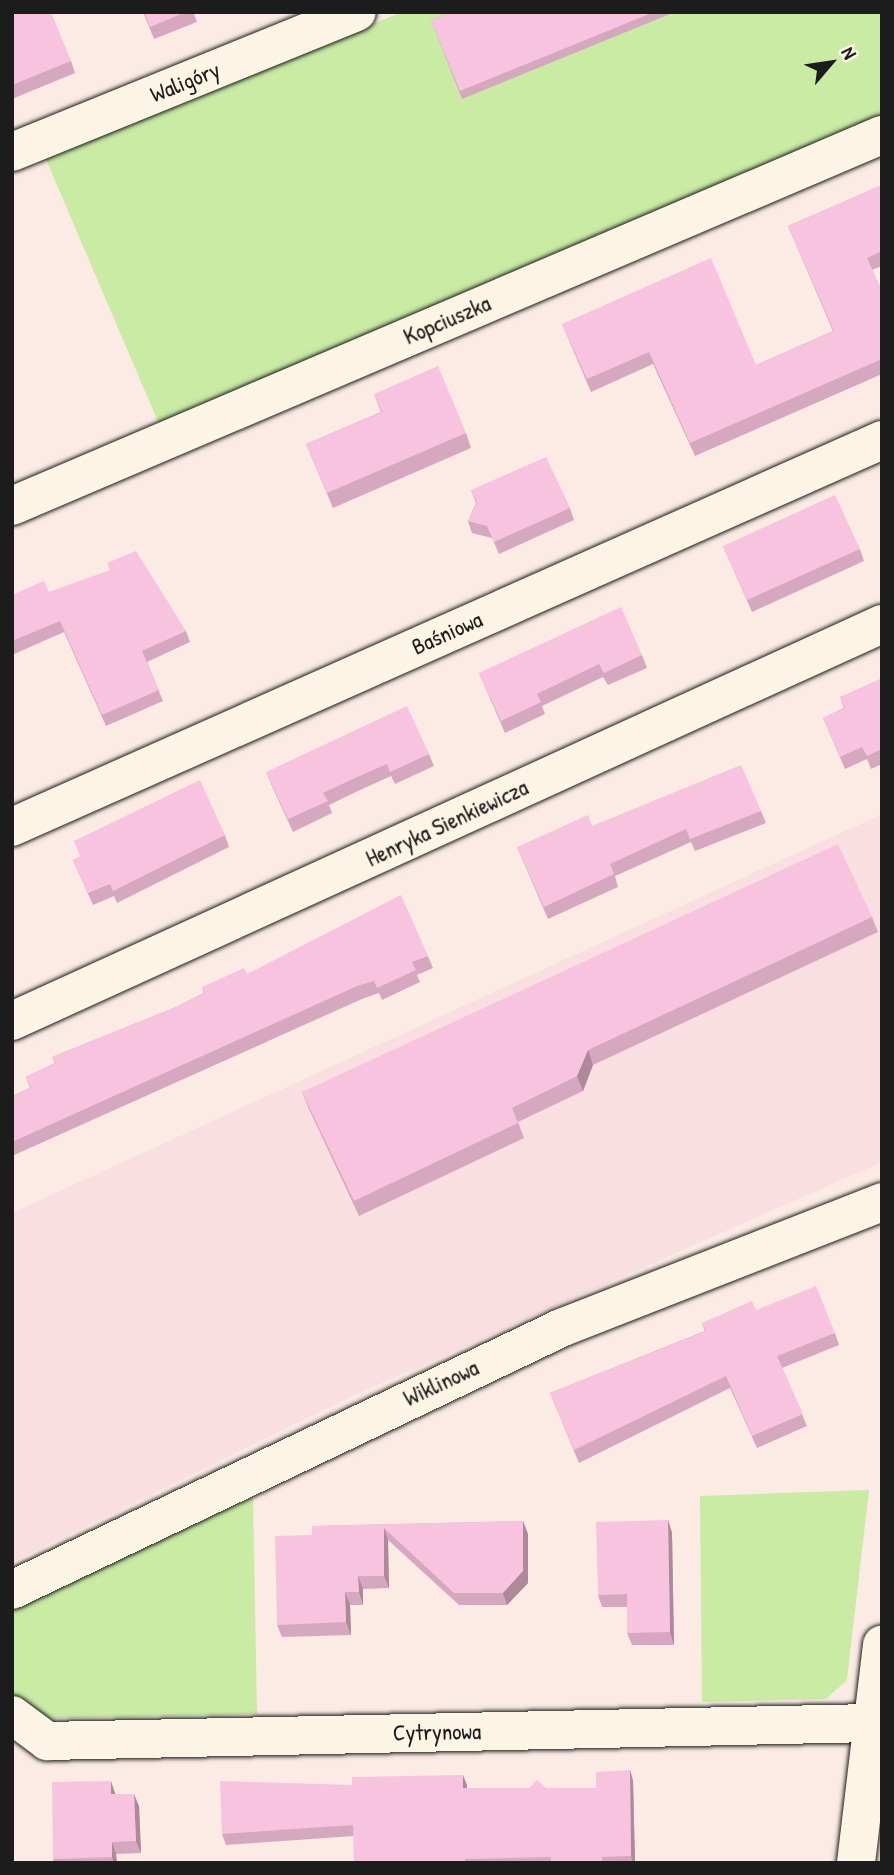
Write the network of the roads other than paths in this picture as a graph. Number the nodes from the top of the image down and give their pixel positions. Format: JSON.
{"nodes":[{"id":1,"x":357,"y":12,"type":"edge"},
{"id":2,"x":882,"y":135,"type":"edge"},
{"id":3,"x":12,"y":152,"type":"edge"},
{"id":4,"x":882,"y":440,"type":"edge"},
{"id":5,"x":12,"y":506,"type":"edge"},
{"id":6,"x":882,"y":624,"type":"edge"},
{"id":7,"x":12,"y":827,"type":"edge"},
{"id":8,"x":12,"y":1021,"type":"edge"},
{"id":9,"x":882,"y":1202,"type":"edge"},
{"id":10,"x":12,"y":1590,"type":"edge"},
{"id":11,"x":882,"y":1646,"type":"edge"},
{"id":12,"x":12,"y":1715,"type":"edge"},
{"id":13,"x":872,"y":1723,"type":"junction"},
{"id":14,"x":856,"y":1863,"type":"edge"}],
"edges":[{"from":1,"to":3,"type":"street","name":"Waligóry"},
{"from":2,"to":5,"type":"street","name":"Kopciuszka"},
{"from":4,"to":7,"type":"street","name":"Baśniowa"},
{"from":6,"to":8,"type":"street","name":"Henryka Sienkiewicza"},
{"from":9,"to":10,"type":"street","name":"Wiklinowa"},
{"from":11,"to":13,"type":"street"},
{"from":12,"to":13,"type":"street","name":"Cytrynowa"},
{"from":13,"to":14,"type":"street"}]}
